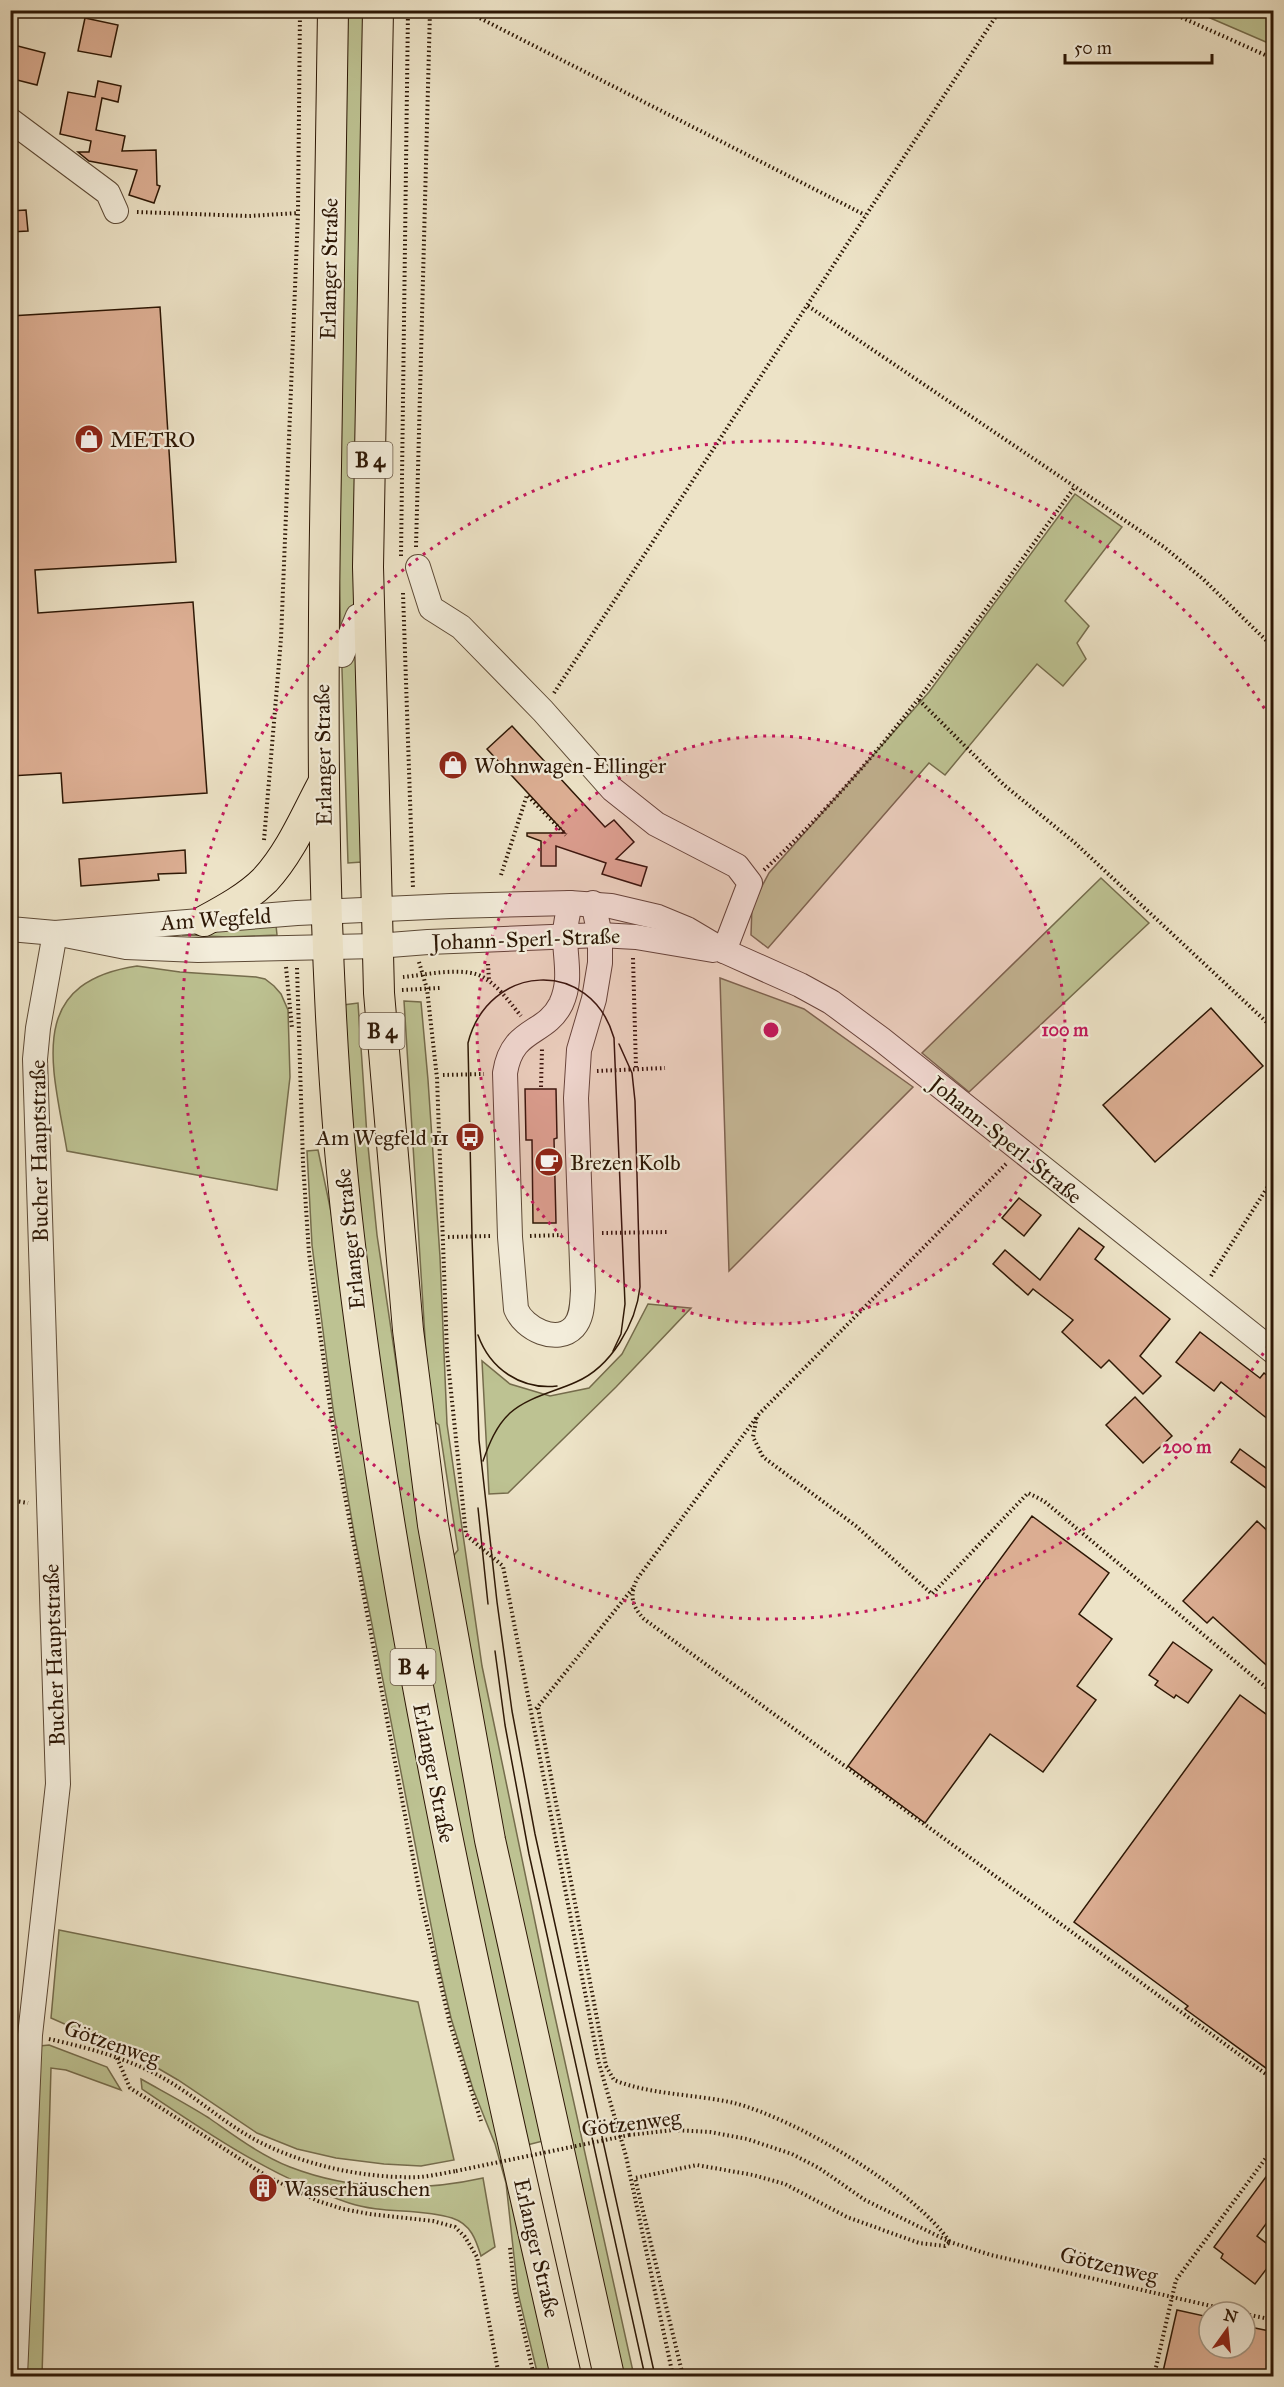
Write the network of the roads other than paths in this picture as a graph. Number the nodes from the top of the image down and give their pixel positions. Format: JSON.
{"nodes":[{"id":1,"x":333,"y":10,"type":"edge"},
{"id":2,"x":378,"y":10,"type":"edge"},
{"id":3,"x":10,"y":120,"type":"edge"},
{"id":4,"x":116,"y":211,"type":"road end"},
{"id":5,"x":407,"y":570,"type":"road end"},
{"id":6,"x":358,"y":616,"type":"dead end"},
{"id":7,"x":342,"y":655,"type":"dead end"},
{"id":8,"x":323,"y":782,"type":"junction"},
{"id":9,"x":581,"y":903,"type":"junction"},
{"id":10,"x":377,"y":910,"type":"junction"},
{"id":11,"x":327,"y":912,"type":"junction"},
{"id":12,"x":204,"y":921,"type":"junction"},
{"id":13,"x":10,"y":929,"type":"edge"},
{"id":14,"x":55,"y":933,"type":"junction"},
{"id":15,"x":600,"y":935,"type":"junction"},
{"id":16,"x":565,"y":936,"type":"junction"},
{"id":17,"x":377,"y":946,"type":"junction"},
{"id":18,"x":328,"y":947,"type":"junction"},
{"id":19,"x":724,"y":951,"type":"junction"},
{"id":20,"x":558,"y":1009,"type":"junction"},
{"id":21,"x":588,"y":1021,"type":"junction"},
{"id":22,"x":1274,"y":1352,"type":"edge"},
{"id":23,"x":15,"y":2376,"type":"edge"},
{"id":24,"x":566,"y":2376,"type":"edge"},
{"id":25,"x":609,"y":2376,"type":"edge"}],
"edges":[{"from":1,"to":8,"type":"main road","name":"Erlanger Straße","number":"B 4"},
{"from":2,"to":10,"type":"main road","name":"Erlanger Straße","number":"B 4"},
{"from":3,"to":4,"type":"street"},
{"from":5,"to":19,"type":"street"},
{"from":6,"to":7,"type":"street"},
{"from":8,"to":11,"type":"main road","name":"Erlanger Straße","number":"B 4"},
{"from":8,"to":12,"type":"main road","number":"B 4"},
{"from":9,"to":10,"type":"street","name":"Johann-Sperl-Straße"},
{"from":9,"to":15,"type":"street"},
{"from":9,"to":16,"type":"street"},
{"from":9,"to":19,"type":"street","name":"Johann-Sperl-Straße"},
{"from":10,"to":11,"type":"street","name":"Am Wegfeld"},
{"from":10,"to":17,"type":"main road","name":"Erlanger Straße","number":"B 4"},
{"from":11,"to":12,"type":"street","name":"Am Wegfeld"},
{"from":11,"to":18,"type":"main road","name":"Erlanger Straße","number":"B 4"},
{"from":12,"to":14,"type":"street","name":"Am Wegfeld"},
{"from":13,"to":14,"type":"street","name":"Am Wegfeld"},
{"from":14,"to":18,"type":"street","name":"Am Wegfeld"},
{"from":14,"to":23,"type":"street","name":"Bucher Hauptstraße"},
{"from":15,"to":16,"type":"street","name":"Johann-Sperl-Straße"},
{"from":15,"to":19,"type":"street","name":"Johann-Sperl-Straße"},
{"from":15,"to":21,"type":"street"},
{"from":16,"to":17,"type":"street","name":"Johann-Sperl-Straße"},
{"from":16,"to":20,"type":"street"},
{"from":17,"to":18,"type":"street","name":"Johann-Sperl-Straße"},
{"from":17,"to":25,"type":"main road","name":"Erlanger Straße","number":"B 4"},
{"from":18,"to":24,"type":"main road","name":"Erlanger Straße","number":"B 4"},
{"from":19,"to":22,"type":"street","name":"Johann-Sperl-Straße"},
{"from":20,"to":21,"type":"street"},
{"from":20,"to":21,"type":"street"}]}
